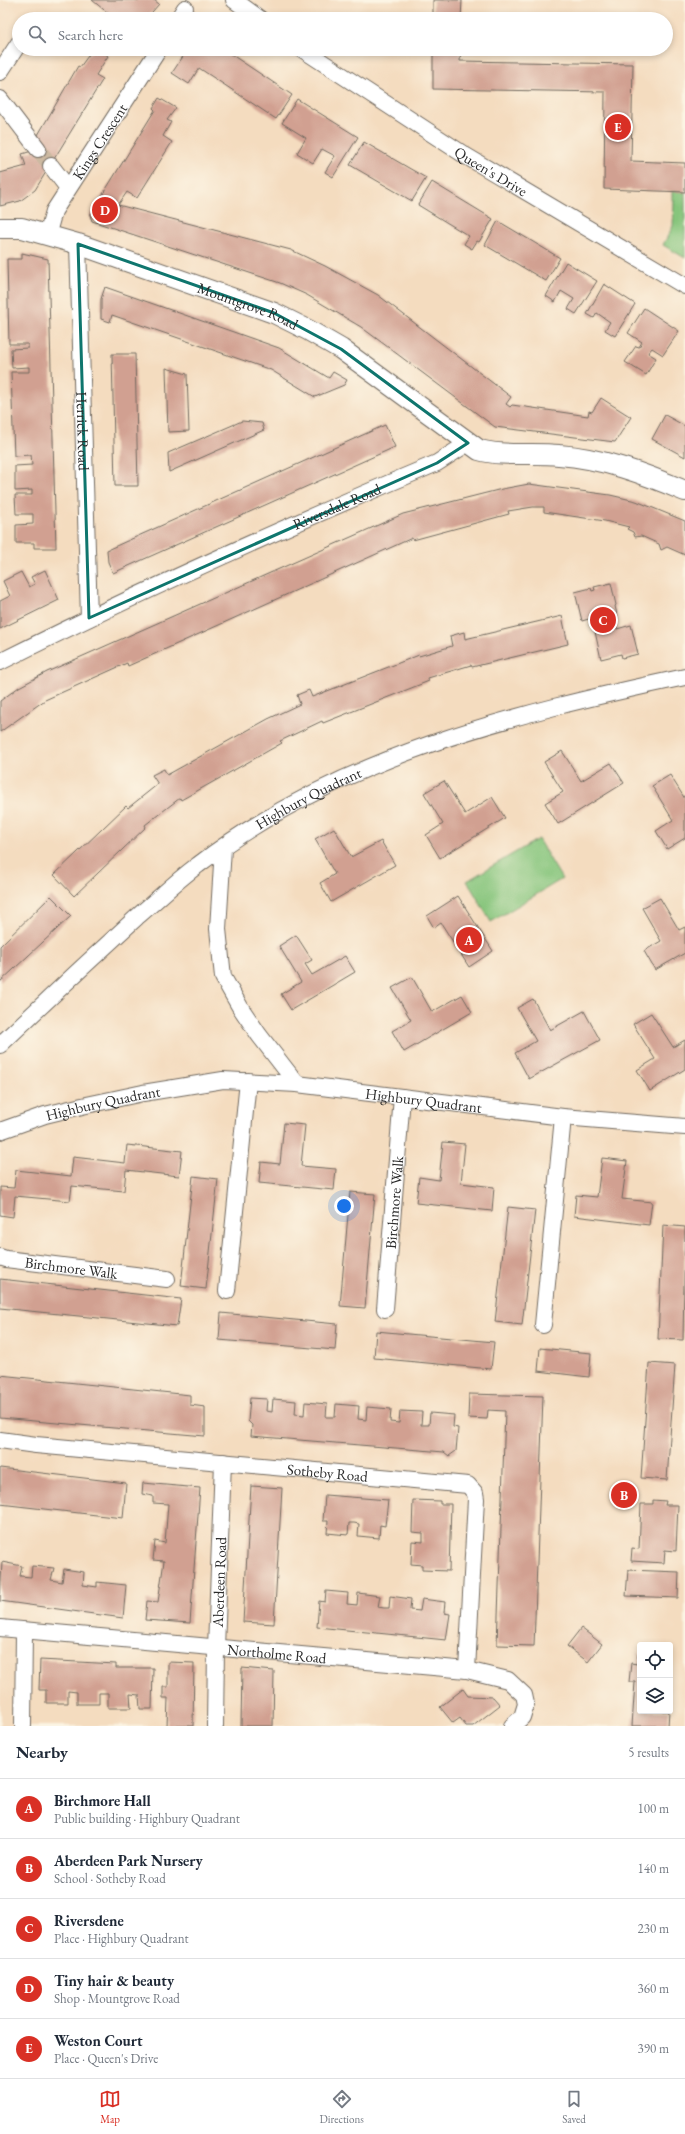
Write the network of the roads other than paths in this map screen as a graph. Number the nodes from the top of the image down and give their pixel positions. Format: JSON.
{"nodes":[{"id":1,"x":234,"y":0,"type":"edge"},
{"id":2,"x":250,"y":12,"type":"edge"},
{"id":3,"x":12,"y":54,"type":"edge"},
{"id":4,"x":154,"y":56,"type":"edge"},
{"id":5,"x":313,"y":56,"type":"edge"},
{"id":6,"x":0,"y":72,"type":"edge"},
{"id":7,"x":0,"y":99,"type":"edge"},
{"id":8,"x":38,"y":150,"type":"tunnel mouth"},
{"id":9,"x":51,"y":166,"type":"tunnel mouth"},
{"id":10,"x":68,"y":188,"type":"junction"},
{"id":11,"x":0,"y":228,"type":"edge"},
{"id":12,"x":47,"y":236,"type":"junction"},
{"id":13,"x":78,"y":244,"type":"junction"},
{"id":14,"x":685,"y":286,"type":"edge"},
{"id":15,"x":468,"y":443,"type":"junction"},
{"id":16,"x":685,"y":490,"type":"edge"},
{"id":17,"x":88,"y":618,"type":"junction"},
{"id":18,"x":0,"y":662,"type":"edge"},
{"id":19,"x":685,"y":677,"type":"edge"},
{"id":20,"x":223,"y":848,"type":"junction"},
{"id":21,"x":0,"y":1045,"type":"edge"},
{"id":22,"x":248,"y":1081,"type":"junction"},
{"id":23,"x":297,"y":1084,"type":"junction"},
{"id":24,"x":402,"y":1097,"type":"junction"},
{"id":25,"x":563,"y":1117,"type":"junction"},
{"id":26,"x":685,"y":1127,"type":"edge"},
{"id":27,"x":0,"y":1131,"type":"edge"},
{"id":28,"x":0,"y":1257,"type":"edge"},
{"id":29,"x":167,"y":1279,"type":"dead end"},
{"id":30,"x":227,"y":1291,"type":"dead end"},
{"id":31,"x":385,"y":1309,"type":"dead end"},
{"id":32,"x":543,"y":1325,"type":"dead end"},
{"id":33,"x":0,"y":1440,"type":"edge"},
{"id":34,"x":223,"y":1462,"type":"junction"},
{"id":35,"x":0,"y":1628,"type":"edge"},
{"id":36,"x":24,"y":1631,"type":"junction"},
{"id":37,"x":216,"y":1648,"type":"junction"},
{"id":38,"x":467,"y":1670,"type":"junction"},
{"id":39,"x":517,"y":1721,"type":"edge"},
{"id":40,"x":23,"y":1726,"type":"edge"},
{"id":41,"x":215,"y":1726,"type":"edge"}],
"edges":[{"from":1,"to":2,"type":"street"},
{"from":3,"to":6,"type":"street"},
{"from":4,"to":10,"type":"street","name":"Kings Crescent"},
{"from":5,"to":14,"type":"street","name":"Queen's Drive"},
{"from":7,"to":8,"type":"street"},
{"from":9,"to":10,"type":"street"},
{"from":10,"to":12,"type":"street","name":"Kings Crescent"},
{"from":11,"to":12,"type":"street","name":"Mountgrove Road"},
{"from":12,"to":13,"type":"street","name":"Mountgrove Road"},
{"from":13,"to":15,"type":"street","name":"Mountgrove Road"},
{"from":13,"to":17,"type":"street","name":"Herrick Road"},
{"from":15,"to":16,"type":"street"},
{"from":15,"to":17,"type":"street","name":"Riversdale Road"},
{"from":17,"to":18,"type":"street","name":"Riversdale Road"},
{"from":19,"to":20,"type":"street","name":"Highbury Quadrant"},
{"from":20,"to":21,"type":"street","name":"Highbury Quadrant"},
{"from":20,"to":23,"type":"street"},
{"from":22,"to":23,"type":"street","name":"Highbury Quadrant"},
{"from":22,"to":27,"type":"street","name":"Highbury Quadrant"},
{"from":22,"to":30,"type":"street"},
{"from":23,"to":24,"type":"street","name":"Highbury Quadrant"},
{"from":24,"to":25,"type":"street","name":"Highbury Quadrant"},
{"from":24,"to":31,"type":"street","name":"Birchmore Walk"},
{"from":25,"to":26,"type":"street","name":"Highbury Quadrant"},
{"from":25,"to":32,"type":"street"},
{"from":28,"to":29,"type":"street","name":"Birchmore Walk"},
{"from":33,"to":34,"type":"street","name":"Sotheby Road"},
{"from":34,"to":37,"type":"street","name":"Aberdeen Road"},
{"from":34,"to":38,"type":"street","name":"Sotheby Road"},
{"from":35,"to":36,"type":"street","name":"Northolme Road"},
{"from":36,"to":37,"type":"street","name":"Northolme Road"},
{"from":36,"to":40,"type":"street"},
{"from":37,"to":38,"type":"street","name":"Northolme Road"},
{"from":37,"to":41,"type":"street","name":"Aberdeen Road"},
{"from":38,"to":39,"type":"street","name":"Northolme Road"}]}
